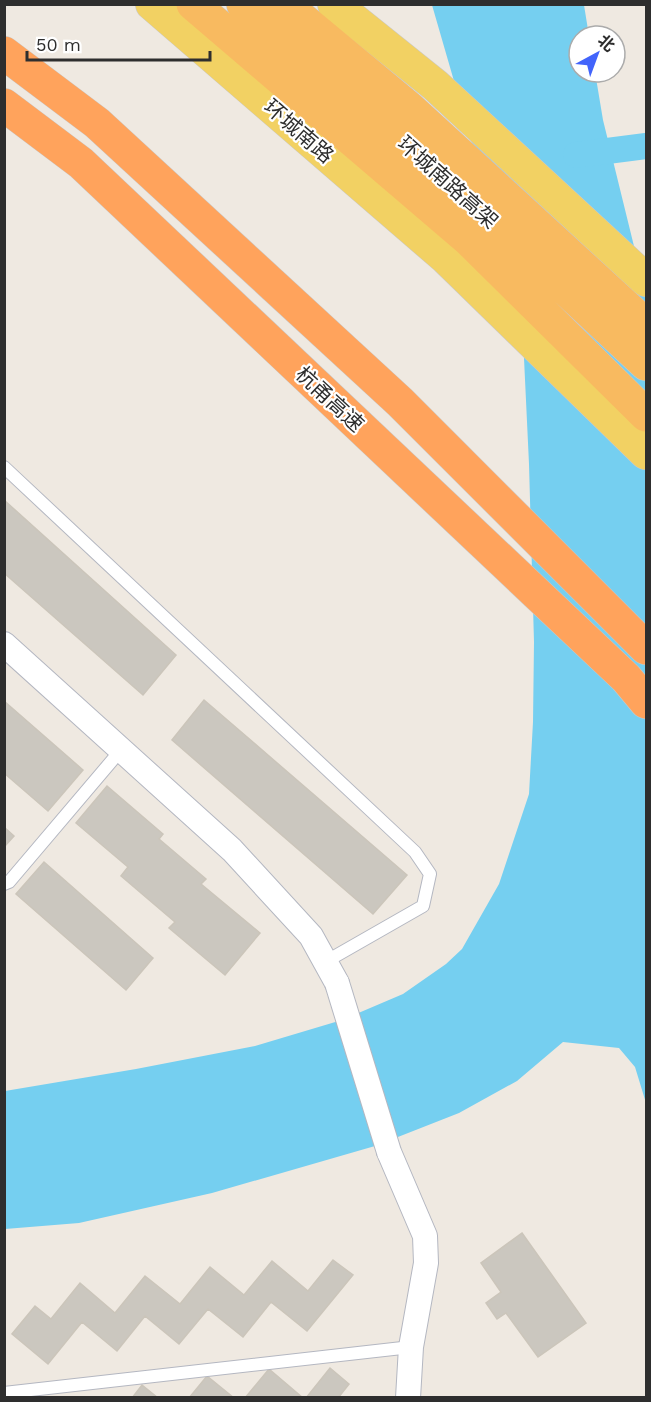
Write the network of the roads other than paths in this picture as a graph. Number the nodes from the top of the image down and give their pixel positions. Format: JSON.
{"nodes":[{"id":1,"x":152,"y":4,"type":"edge"},
{"id":2,"x":192,"y":4,"type":"edge"},
{"id":3,"x":243,"y":4,"type":"edge"},
{"id":4,"x":284,"y":4,"type":"edge"},
{"id":5,"x":334,"y":4,"type":"edge"},
{"id":6,"x":4,"y":53,"type":"edge"},
{"id":7,"x":4,"y":105,"type":"edge"},
{"id":8,"x":458,"y":249,"type":"junction"},
{"id":9,"x":646,"y":280,"type":"edge"},
{"id":10,"x":646,"y":326,"type":"edge"},
{"id":11,"x":646,"y":364,"type":"edge"},
{"id":12,"x":646,"y":415,"type":"edge"},
{"id":13,"x":646,"y":453,"type":"edge"},
{"id":14,"x":4,"y":467,"type":"edge"},
{"id":15,"x":4,"y":644,"type":"edge"},
{"id":16,"x":646,"y":648,"type":"edge"},
{"id":17,"x":646,"y":702,"type":"edge"},
{"id":18,"x":121,"y":750,"type":"junction"},
{"id":19,"x":4,"y":884,"type":"edge"},
{"id":20,"x":326,"y":962,"type":"junction"},
{"id":21,"x":411,"y":1347,"type":"junction"},
{"id":22,"x":4,"y":1394,"type":"edge"},
{"id":23,"x":408,"y":1398,"type":"edge"}],
"edges":[{"from":1,"to":8,"type":"main road","name":"环城南路"},
{"from":2,"to":8,"type":"highway"},
{"from":3,"to":11,"type":"highway","name":"环城南路高架"},
{"from":4,"to":10,"type":"highway","name":"环城南路高架"},
{"from":5,"to":9,"type":"main road"},
{"from":6,"to":16,"type":"highway"},
{"from":7,"to":17,"type":"highway","name":"杭甬高速"},
{"from":8,"to":12,"type":"highway"},
{"from":8,"to":13,"type":"main road","name":"环城南路"},
{"from":14,"to":20,"type":"lane"},
{"from":15,"to":18,"type":"street"},
{"from":18,"to":19,"type":"lane"},
{"from":18,"to":20,"type":"street"},
{"from":20,"to":21,"type":"street","bridge":true},
{"from":21,"to":22,"type":"lane"},
{"from":21,"to":23,"type":"street"}]}
